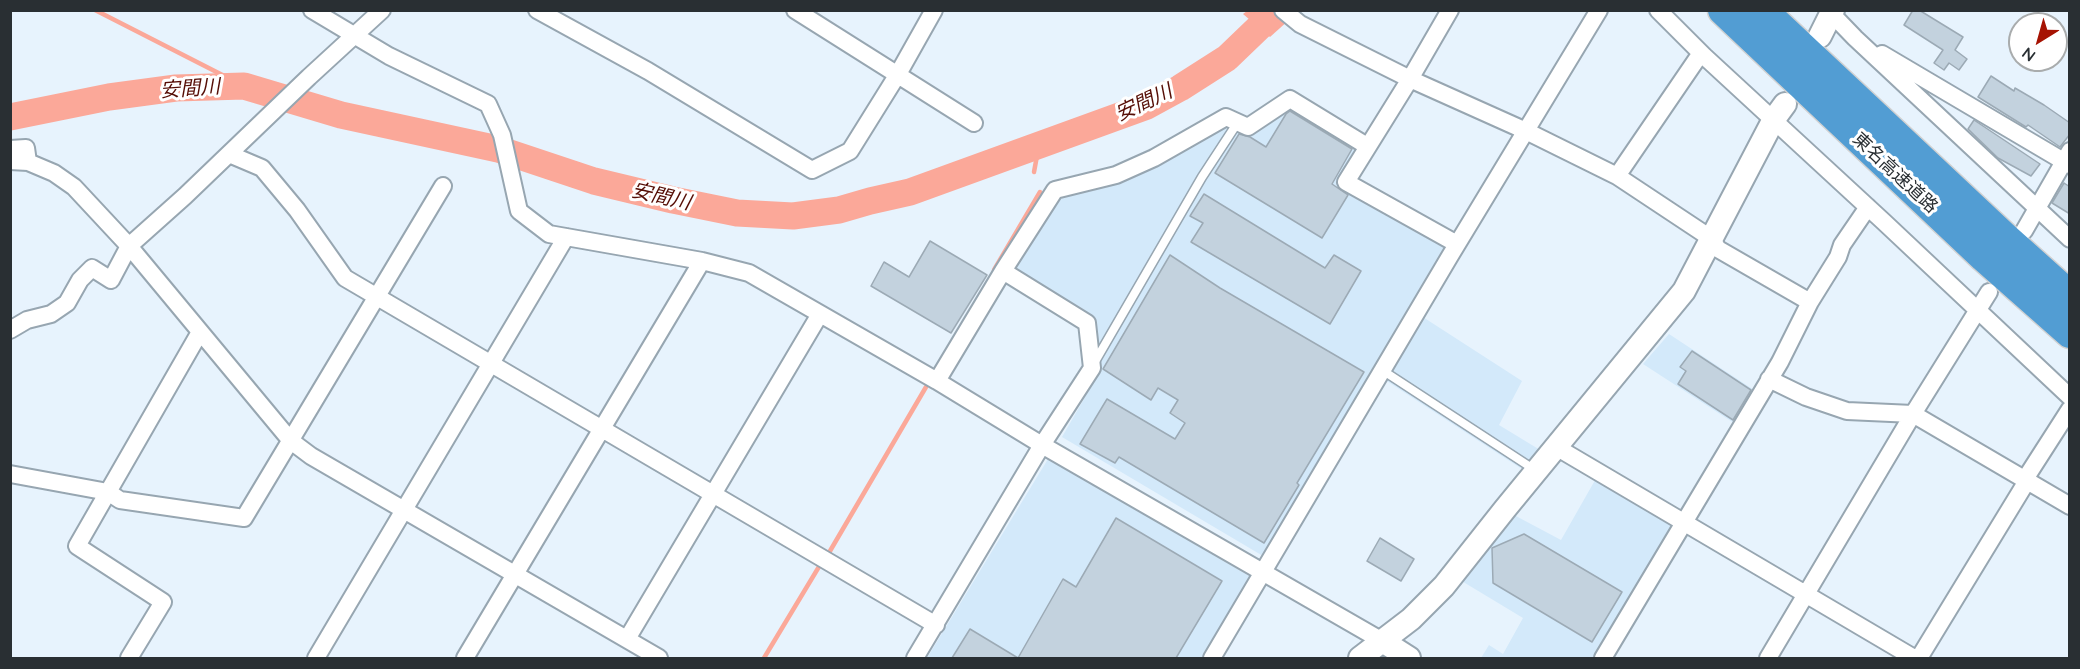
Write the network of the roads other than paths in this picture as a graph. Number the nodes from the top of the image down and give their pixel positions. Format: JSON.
{"nodes":[{"id":1,"x":312,"y":10,"type":"edge"},
{"id":2,"x":382,"y":10,"type":"edge"},
{"id":3,"x":537,"y":10,"type":"edge"},
{"id":4,"x":795,"y":10,"type":"edge"},
{"id":5,"x":934,"y":10,"type":"edge"},
{"id":6,"x":1283,"y":10,"type":"edge"},
{"id":7,"x":1450,"y":10,"type":"edge"},
{"id":8,"x":1599,"y":10,"type":"edge"},
{"id":9,"x":1658,"y":10,"type":"edge"},
{"id":10,"x":1723,"y":10,"type":"edge"},
{"id":11,"x":1762,"y":10,"type":"edge"},
{"id":12,"x":1831,"y":12,"type":"edge"},
{"id":13,"x":356,"y":36,"type":"junction"},
{"id":14,"x":1820,"y":36,"type":"dead end"},
{"id":15,"x":1855,"y":38,"type":"junction"},
{"id":16,"x":1701,"y":53,"type":"junction"},
{"id":17,"x":898,"y":74,"type":"junction"},
{"id":18,"x":1410,"y":79,"type":"junction"},
{"id":19,"x":1779,"y":111,"type":"junction"},
{"id":20,"x":1238,"y":122,"type":"junction"},
{"id":21,"x":974,"y":123,"type":"dead end"},
{"id":22,"x":1526,"y":131,"type":"junction"},
{"id":23,"x":1367,"y":146,"type":"junction"},
{"id":24,"x":10,"y":149,"type":"edge"},
{"id":25,"x":229,"y":154,"type":"junction"},
{"id":26,"x":2067,"y":159,"type":"edge"},
{"id":27,"x":10,"y":160,"type":"edge"},
{"id":28,"x":28,"y":162,"type":"junction"},
{"id":29,"x":1617,"y":176,"type":"junction"},
{"id":30,"x":443,"y":186,"type":"dead end"},
{"id":31,"x":1868,"y":207,"type":"junction"},
{"id":32,"x":2036,"y":208,"type":"junction"},
{"id":33,"x":2024,"y":231,"type":"dead end"},
{"id":34,"x":566,"y":237,"type":"junction"},
{"id":35,"x":1712,"y":239,"type":"junction"},
{"id":36,"x":2070,"y":239,"type":"edge"},
{"id":37,"x":1457,"y":244,"type":"junction"},
{"id":38,"x":129,"y":246,"type":"junction"},
{"id":39,"x":702,"y":261,"type":"junction"},
{"id":40,"x":1003,"y":271,"type":"junction"},
{"id":41,"x":1989,"y":292,"type":"dead end"},
{"id":42,"x":376,"y":295,"type":"junction"},
{"id":43,"x":2070,"y":296,"type":"edge"},
{"id":44,"x":1810,"y":302,"type":"junction"},
{"id":45,"x":1977,"y":310,"type":"junction"},
{"id":46,"x":820,"y":314,"type":"junction"},
{"id":47,"x":10,"y":330,"type":"edge"},
{"id":48,"x":200,"y":332,"type":"junction"},
{"id":49,"x":2070,"y":333,"type":"edge"},
{"id":50,"x":492,"y":363,"type":"junction"},
{"id":51,"x":1092,"y":368,"type":"junction"},
{"id":52,"x":1382,"y":370,"type":"junction"},
{"id":53,"x":1769,"y":380,"type":"junction"},
{"id":54,"x":937,"y":381,"type":"junction"},
{"id":55,"x":2070,"y":397,"type":"edge"},
{"id":56,"x":2070,"y":409,"type":"edge"},
{"id":57,"x":1913,"y":414,"type":"junction"},
{"id":58,"x":601,"y":427,"type":"junction"},
{"id":59,"x":291,"y":441,"type":"junction"},
{"id":60,"x":1042,"y":445,"type":"junction"},
{"id":61,"x":1556,"y":447,"type":"junction"},
{"id":62,"x":1537,"y":471,"type":"junction"},
{"id":63,"x":10,"y":474,"type":"edge"},
{"id":64,"x":2027,"y":481,"type":"junction"},
{"id":65,"x":108,"y":492,"type":"junction"},
{"id":66,"x":714,"y":494,"type":"junction"},
{"id":67,"x":2070,"y":506,"type":"edge"},
{"id":68,"x":406,"y":510,"type":"junction"},
{"id":69,"x":1685,"y":522,"type":"junction"},
{"id":70,"x":1262,"y":573,"type":"junction"},
{"id":71,"x":515,"y":574,"type":"junction"},
{"id":72,"x":1806,"y":594,"type":"junction"},
{"id":73,"x":936,"y":625,"type":"junction"},
{"id":74,"x":627,"y":639,"type":"junction"},
{"id":75,"x":1384,"y":642,"type":"junction"},
{"id":76,"x":129,"y":658,"type":"edge"},
{"id":77,"x":316,"y":658,"type":"edge"},
{"id":78,"x":465,"y":658,"type":"edge"},
{"id":79,"x":659,"y":658,"type":"edge"},
{"id":80,"x":915,"y":658,"type":"edge"},
{"id":81,"x":1212,"y":658,"type":"edge"},
{"id":82,"x":1360,"y":658,"type":"edge"},
{"id":83,"x":1409,"y":658,"type":"edge"},
{"id":84,"x":1604,"y":658,"type":"edge"},
{"id":85,"x":1768,"y":658,"type":"edge"},
{"id":86,"x":1914,"y":658,"type":"edge"},
{"id":87,"x":1919,"y":658,"type":"edge"}],
"edges":[{"from":1,"to":13,"type":"street"},
{"from":2,"to":13,"type":"street"},
{"from":3,"to":17,"type":"street"},
{"from":4,"to":17,"type":"street"},
{"from":5,"to":17,"type":"street"},
{"from":6,"to":18,"type":"street"},
{"from":7,"to":18,"type":"street"},
{"from":8,"to":22,"type":"street"},
{"from":9,"to":16,"type":"street"},
{"from":10,"to":49,"type":"highway","name":"東名高速道路"},
{"from":11,"to":43,"type":"highway","name":"東名高速道路"},
{"from":12,"to":14,"type":"street"},
{"from":12,"to":15,"type":"street"},
{"from":13,"to":25,"type":"street"},
{"from":13,"to":34,"type":"street"},
{"from":15,"to":26,"type":"street"},
{"from":15,"to":32,"type":"street"},
{"from":16,"to":19,"type":"street"},
{"from":16,"to":29,"type":"street"},
{"from":17,"to":21,"type":"street"},
{"from":18,"to":22,"type":"street"},
{"from":18,"to":23,"type":"street"},
{"from":19,"to":31,"type":"street"},
{"from":19,"to":35,"type":"street"},
{"from":20,"to":23,"type":"street"},
{"from":20,"to":40,"type":"street"},
{"from":20,"to":51,"type":"lane"},
{"from":22,"to":29,"type":"street"},
{"from":22,"to":37,"type":"street"},
{"from":23,"to":37,"type":"street"},
{"from":24,"to":28,"type":"street"},
{"from":25,"to":38,"type":"street"},
{"from":25,"to":42,"type":"street"},
{"from":26,"to":32,"type":"street"},
{"from":27,"to":28,"type":"street"},
{"from":28,"to":38,"type":"street"},
{"from":29,"to":35,"type":"street"},
{"from":30,"to":42,"type":"street"},
{"from":31,"to":44,"type":"street"},
{"from":31,"to":45,"type":"street"},
{"from":32,"to":33,"type":"street"},
{"from":32,"to":36,"type":"street"},
{"from":34,"to":39,"type":"street"},
{"from":34,"to":50,"type":"street"},
{"from":35,"to":44,"type":"street"},
{"from":35,"to":61,"type":"street"},
{"from":37,"to":52,"type":"street"},
{"from":38,"to":47,"type":"street"},
{"from":38,"to":48,"type":"street"},
{"from":39,"to":46,"type":"street"},
{"from":39,"to":58,"type":"street"},
{"from":40,"to":51,"type":"street"},
{"from":40,"to":54,"type":"street"},
{"from":41,"to":45,"type":"street"},
{"from":42,"to":50,"type":"street"},
{"from":42,"to":59,"type":"street"},
{"from":44,"to":53,"type":"street"},
{"from":45,"to":55,"type":"street"},
{"from":45,"to":57,"type":"street"},
{"from":46,"to":54,"type":"street"},
{"from":46,"to":66,"type":"street"},
{"from":48,"to":59,"type":"street"},
{"from":48,"to":65,"type":"street"},
{"from":50,"to":58,"type":"street"},
{"from":50,"to":68,"type":"street"},
{"from":51,"to":60,"type":"street"},
{"from":52,"to":62,"type":"lane"},
{"from":52,"to":70,"type":"street"},
{"from":53,"to":57,"type":"street"},
{"from":53,"to":69,"type":"street"},
{"from":54,"to":60,"type":"street"},
{"from":56,"to":64,"type":"street"},
{"from":57,"to":64,"type":"street"},
{"from":57,"to":72,"type":"street"},
{"from":58,"to":66,"type":"street"},
{"from":58,"to":71,"type":"street"},
{"from":59,"to":65,"type":"street"},
{"from":59,"to":68,"type":"street"},
{"from":60,"to":70,"type":"street"},
{"from":60,"to":73,"type":"street"},
{"from":61,"to":62,"type":"street"},
{"from":61,"to":69,"type":"street"},
{"from":62,"to":75,"type":"street"},
{"from":63,"to":65,"type":"street"},
{"from":64,"to":67,"type":"street"},
{"from":64,"to":87,"type":"street"},
{"from":65,"to":76,"type":"street"},
{"from":66,"to":73,"type":"street"},
{"from":66,"to":74,"type":"street"},
{"from":68,"to":71,"type":"street"},
{"from":68,"to":77,"type":"street"},
{"from":69,"to":72,"type":"street"},
{"from":69,"to":84,"type":"street"},
{"from":70,"to":75,"type":"street"},
{"from":70,"to":81,"type":"street"},
{"from":71,"to":74,"type":"street"},
{"from":71,"to":78,"type":"street"},
{"from":72,"to":85,"type":"street"},
{"from":72,"to":86,"type":"street"},
{"from":73,"to":80,"type":"street"},
{"from":74,"to":79,"type":"street"},
{"from":75,"to":82,"type":"street"},
{"from":75,"to":83,"type":"street"}]}
